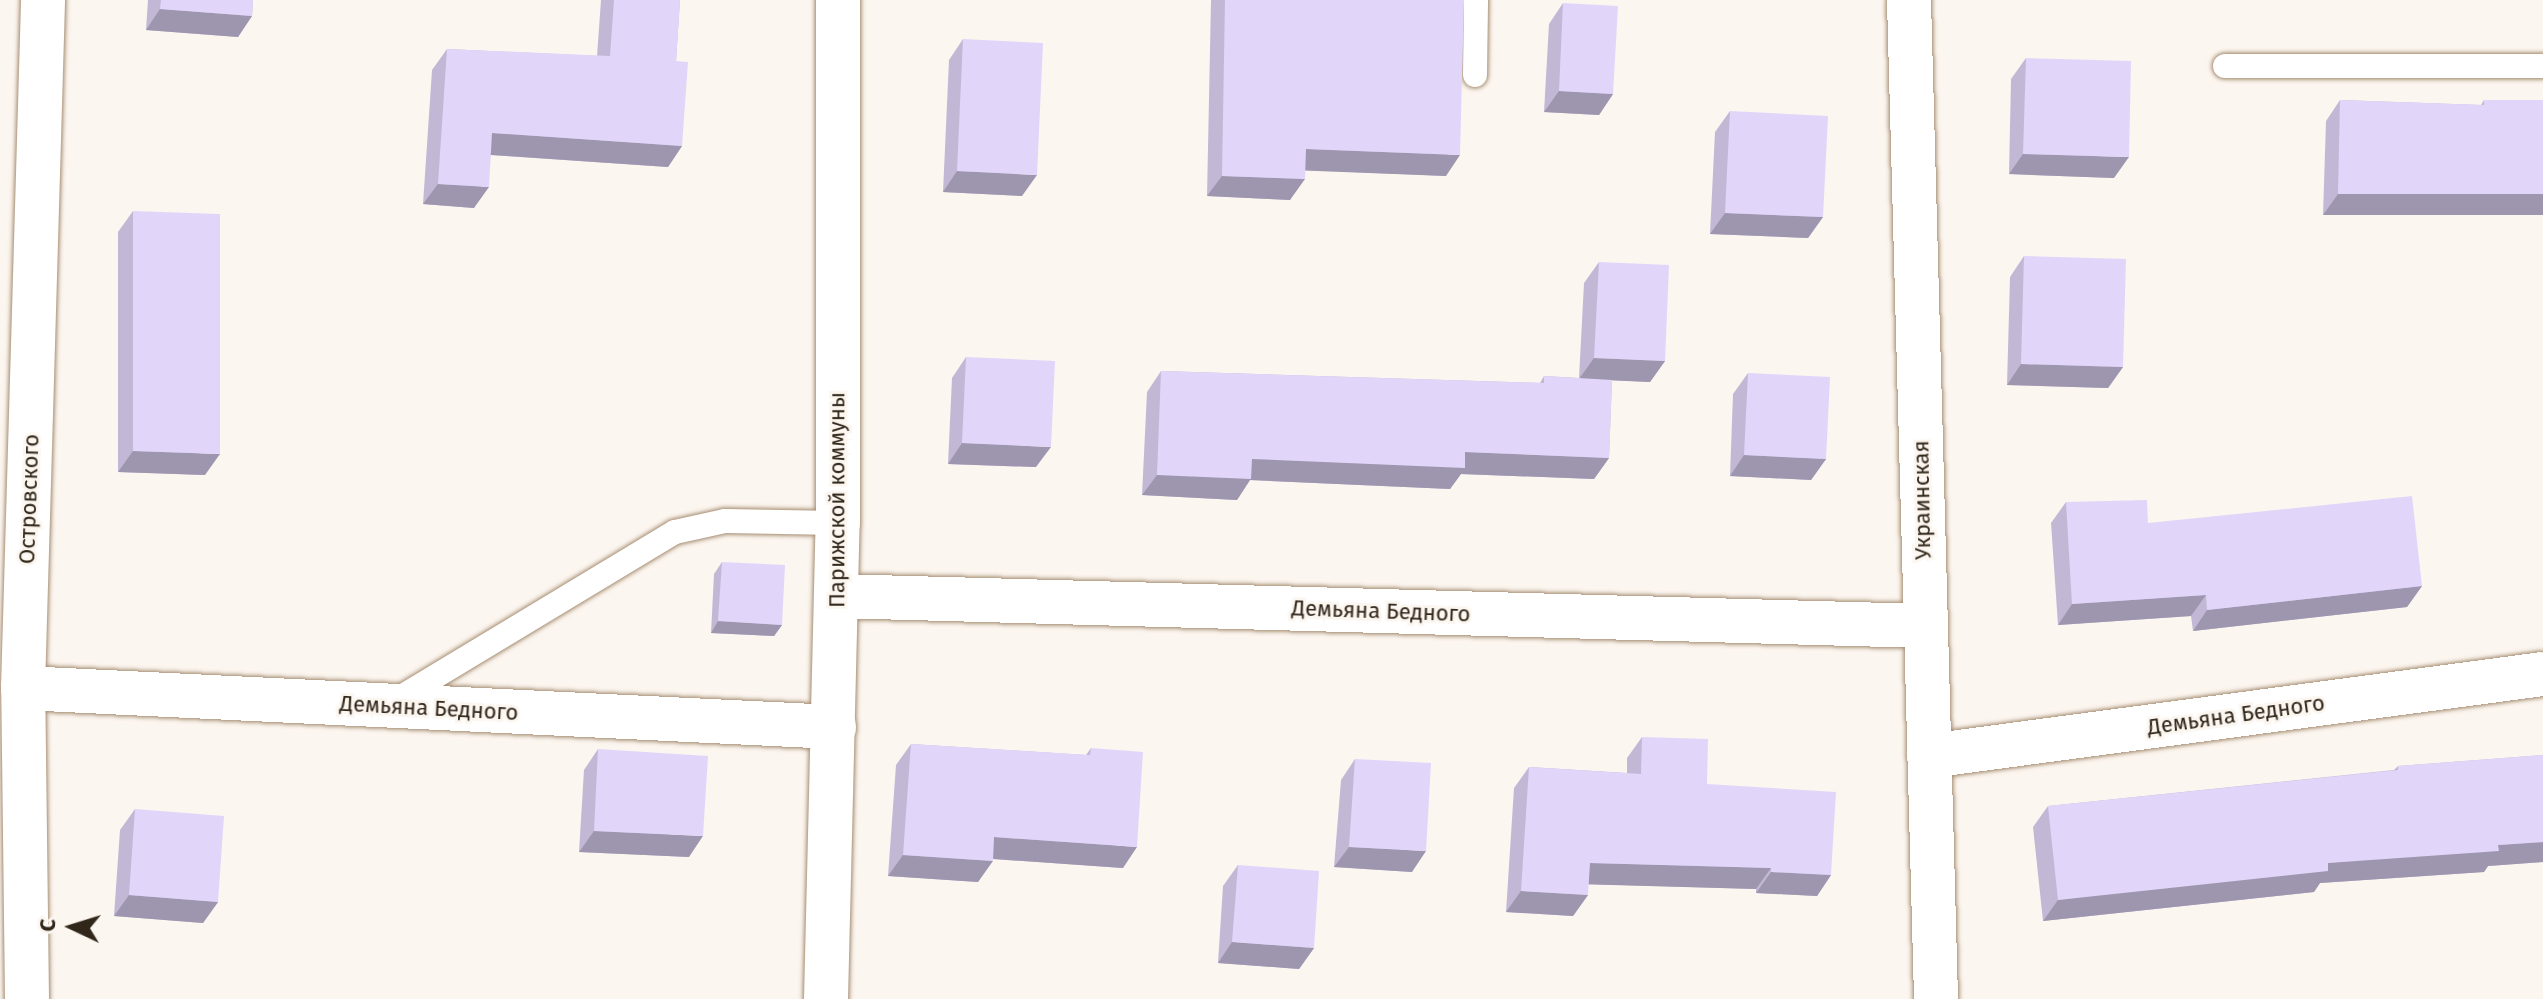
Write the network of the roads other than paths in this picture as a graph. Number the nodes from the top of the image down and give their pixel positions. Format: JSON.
{"nodes":[{"id":1,"x":43,"y":0,"type":"edge"},
{"id":2,"x":838,"y":0,"type":"edge"},
{"id":3,"x":1476,"y":0,"type":"edge"},
{"id":4,"x":1909,"y":0,"type":"edge"},
{"id":5,"x":2225,"y":66,"type":"dead end"},
{"id":6,"x":2543,"y":66,"type":"edge"},
{"id":7,"x":1475,"y":75,"type":"dead end"},
{"id":8,"x":838,"y":523,"type":"junction"},
{"id":9,"x":837,"y":596,"type":"junction"},
{"id":10,"x":1926,"y":626,"type":"junction"},
{"id":11,"x":2543,"y":674,"type":"edge"},
{"id":12,"x":23,"y":688,"type":"junction"},
{"id":13,"x":388,"y":706,"type":"junction"},
{"id":14,"x":834,"y":727,"type":"junction"},
{"id":15,"x":1929,"y":756,"type":"junction"},
{"id":16,"x":27,"y":999,"type":"edge"},
{"id":17,"x":826,"y":999,"type":"edge"},
{"id":18,"x":1936,"y":999,"type":"edge"}],
"edges":[{"from":1,"to":12,"type":"street","name":"Островского"},
{"from":2,"to":8,"type":"street","name":"Парижской коммуны"},
{"from":3,"to":7,"type":"lane"},
{"from":4,"to":10,"type":"street","name":"Украинская"},
{"from":5,"to":6,"type":"lane"},
{"from":8,"to":9,"type":"street","name":"Парижской коммуны"},
{"from":8,"to":13,"type":"lane"},
{"from":9,"to":10,"type":"street","name":"Демьяна Бедного"},
{"from":9,"to":14,"type":"street","name":"Парижской коммуны"},
{"from":10,"to":15,"type":"street","name":"Украинская"},
{"from":11,"to":15,"type":"street","name":"Демьяна Бедного"},
{"from":12,"to":13,"type":"street","name":"Демьяна Бедного"},
{"from":12,"to":16,"type":"street","name":"Островского"},
{"from":13,"to":14,"type":"street","name":"Демьяна Бедного"},
{"from":14,"to":17,"type":"street","name":"Парижской коммуны"},
{"from":15,"to":18,"type":"street","name":"Украинская"}]}
